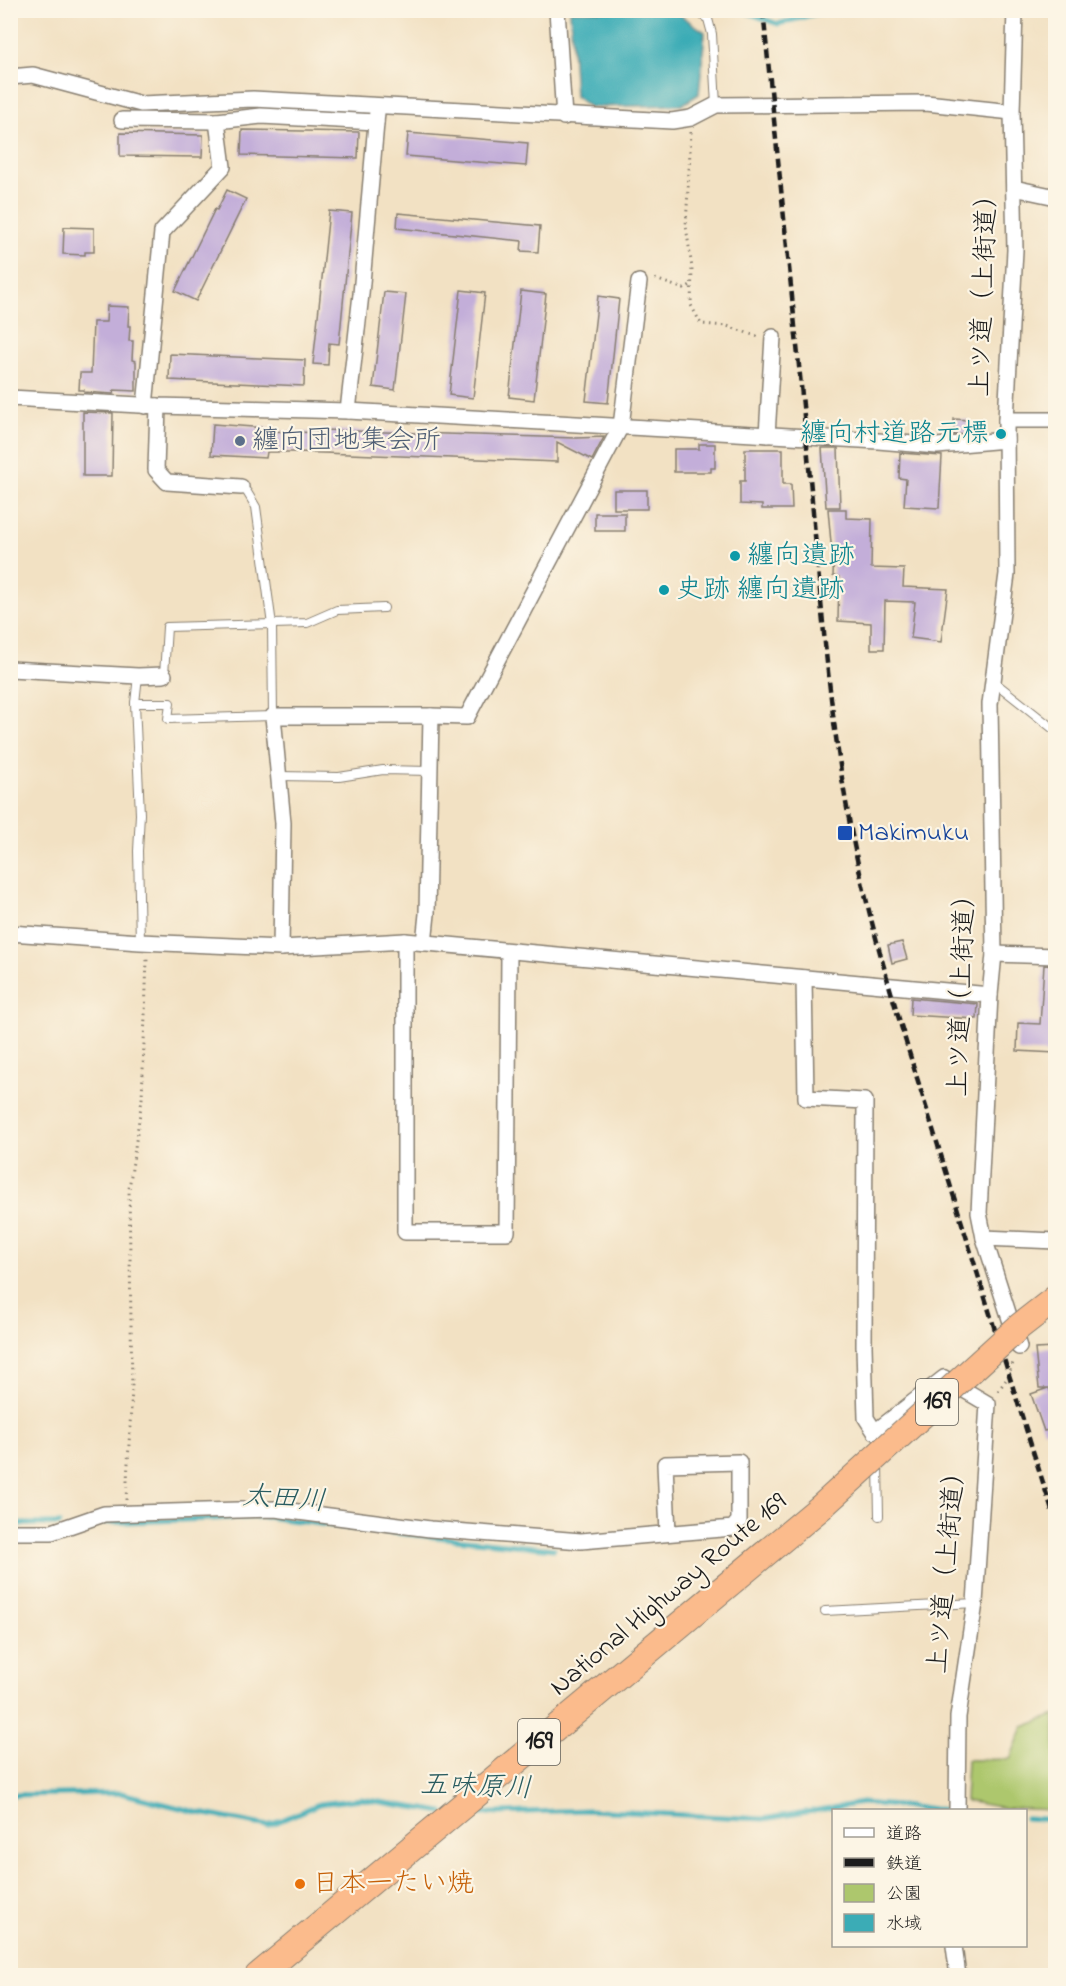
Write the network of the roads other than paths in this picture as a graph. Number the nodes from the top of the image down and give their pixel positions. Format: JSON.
{"nodes":[{"id":1,"x":557,"y":10,"type":"edge"},
{"id":2,"x":694,"y":10,"type":"edge"},
{"id":3,"x":1015,"y":10,"type":"edge"},
{"id":4,"x":10,"y":77,"type":"edge"},
{"id":5,"x":716,"y":105,"type":"junction"},
{"id":6,"x":377,"y":106,"type":"junction"},
{"id":7,"x":1012,"y":112,"type":"junction"},
{"id":8,"x":564,"y":117,"type":"junction"},
{"id":9,"x":122,"y":120,"type":"dead end"},
{"id":10,"x":217,"y":121,"type":"junction"},
{"id":11,"x":376,"y":122,"type":"junction"},
{"id":12,"x":1014,"y":188,"type":"junction"},
{"id":13,"x":1056,"y":197,"type":"edge"},
{"id":14,"x":639,"y":282,"type":"road end"},
{"id":15,"x":773,"y":338,"type":"road end"},
{"id":16,"x":10,"y":398,"type":"edge"},
{"id":17,"x":151,"y":406,"type":"junction"},
{"id":18,"x":348,"y":411,"type":"junction"},
{"id":19,"x":1006,"y":420,"type":"junction"},
{"id":20,"x":1056,"y":420,"type":"edge"},
{"id":21,"x":621,"y":426,"type":"junction"},
{"id":22,"x":768,"y":435,"type":"junction"},
{"id":23,"x":1006,"y":440,"type":"junction"},
{"id":24,"x":241,"y":487,"type":"joint"},
{"id":25,"x":384,"y":608,"type":"dead end"},
{"id":26,"x":272,"y":625,"type":"junction"},
{"id":27,"x":10,"y":669,"type":"edge"},
{"id":28,"x":164,"y":675,"type":"joint"},
{"id":29,"x":138,"y":676,"type":"junction"},
{"id":30,"x":993,"y":681,"type":"junction"},
{"id":31,"x":135,"y":703,"type":"junction"},
{"id":32,"x":273,"y":716,"type":"junction"},
{"id":33,"x":431,"y":716,"type":"junction"},
{"id":34,"x":1056,"y":731,"type":"edge"},
{"id":35,"x":430,"y":771,"type":"junction"},
{"id":36,"x":279,"y":776,"type":"junction"},
{"id":37,"x":10,"y":933,"type":"edge"},
{"id":38,"x":405,"y":941,"type":"junction"},
{"id":39,"x":144,"y":942,"type":"junction"},
{"id":40,"x":424,"y":944,"type":"junction"},
{"id":41,"x":281,"y":948,"type":"junction"},
{"id":42,"x":509,"y":952,"type":"junction"},
{"id":43,"x":994,"y":954,"type":"junction"},
{"id":44,"x":1056,"y":956,"type":"edge"},
{"id":45,"x":804,"y":978,"type":"junction"},
{"id":46,"x":990,"y":995,"type":"junction"},
{"id":47,"x":984,"y":1238,"type":"junction"},
{"id":48,"x":1056,"y":1241,"type":"edge"},
{"id":49,"x":1056,"y":1298,"type":"edge"},
{"id":50,"x":1018,"y":1347,"type":"road end"},
{"id":51,"x":875,"y":1432,"type":"junction"},
{"id":52,"x":879,"y":1516,"type":"dead end"},
{"id":53,"x":10,"y":1532,"type":"edge"},
{"id":54,"x":668,"y":1533,"type":"junction"},
{"id":55,"x":975,"y":1603,"type":"junction"},
{"id":56,"x":825,"y":1611,"type":"dead end"},
{"id":57,"x":957,"y":1809,"type":"edge"},
{"id":58,"x":954,"y":1947,"type":"edge"},
{"id":59,"x":258,"y":1976,"type":"edge"},
{"id":60,"x":958,"y":1976,"type":"edge"}],
"edges":[{"from":1,"to":8,"type":"street"},
{"from":2,"to":5,"type":"lane"},
{"from":3,"to":7,"type":"street","name":"上ツ道（上街道）"},
{"from":4,"to":6,"type":"street"},
{"from":5,"to":7,"type":"street"},
{"from":5,"to":8,"type":"street"},
{"from":6,"to":8,"type":"street"},
{"from":6,"to":11,"type":"street"},
{"from":7,"to":12,"type":"street","name":"上ツ道（上街道）"},
{"from":9,"to":10,"type":"street"},
{"from":10,"to":11,"type":"street"},
{"from":10,"to":17,"type":"street"},
{"from":11,"to":18,"type":"street"},
{"from":12,"to":13,"type":"street"},
{"from":12,"to":19,"type":"street","name":"上ツ道（上街道）"},
{"from":14,"to":21,"type":"street"},
{"from":15,"to":22,"type":"street"},
{"from":16,"to":17,"type":"street"},
{"from":17,"to":18,"type":"street"},
{"from":17,"to":24,"type":"street"},
{"from":18,"to":21,"type":"street"},
{"from":19,"to":20,"type":"street"},
{"from":19,"to":23,"type":"street","name":"上ツ道（上街道）"},
{"from":21,"to":22,"type":"street"},
{"from":21,"to":33,"type":"street"},
{"from":22,"to":23,"type":"street"},
{"from":23,"to":30,"type":"street","name":"上ツ道（上街道）"},
{"from":24,"to":26,"type":"lane"},
{"from":25,"to":26,"type":"lane"},
{"from":26,"to":28,"type":"lane"},
{"from":26,"to":32,"type":"lane"},
{"from":27,"to":29,"type":"street"},
{"from":28,"to":29,"type":"street"},
{"from":29,"to":31,"type":"lane"},
{"from":30,"to":34,"type":"lane"},
{"from":30,"to":43,"type":"street","name":"上ツ道（上街道）"},
{"from":31,"to":32,"type":"lane"},
{"from":31,"to":39,"type":"lane"},
{"from":32,"to":33,"type":"street"},
{"from":32,"to":36,"type":"street"},
{"from":33,"to":35,"type":"street"},
{"from":35,"to":36,"type":"lane"},
{"from":35,"to":40,"type":"street"},
{"from":36,"to":41,"type":"street"},
{"from":37,"to":39,"type":"street"},
{"from":38,"to":40,"type":"street"},
{"from":38,"to":41,"type":"street"},
{"from":38,"to":42,"type":"street"},
{"from":39,"to":41,"type":"street"},
{"from":40,"to":42,"type":"street"},
{"from":42,"to":45,"type":"street"},
{"from":43,"to":44,"type":"street"},
{"from":43,"to":46,"type":"street","name":"上ツ道（上街道）"},
{"from":45,"to":46,"type":"street"},
{"from":45,"to":51,"type":"street"},
{"from":46,"to":47,"type":"street","name":"上ツ道（上街道）"},
{"from":47,"to":48,"type":"street"},
{"from":47,"to":50,"type":"street","name":"上ツ道（上街道）"},
{"from":49,"to":59,"type":"highway","name":"National Highway Route 169","number":"169","bridge":true},
{"from":51,"to":52,"type":"lane"},
{"from":51,"to":55,"type":"street","name":"上ツ道（上街道）"},
{"from":53,"to":54,"type":"street"},
{"from":54,"to":54,"type":"street"},
{"from":55,"to":56,"type":"lane"},
{"from":55,"to":57,"type":"street","name":"上ツ道（上街道）"},
{"from":58,"to":60,"type":"street"}]}
